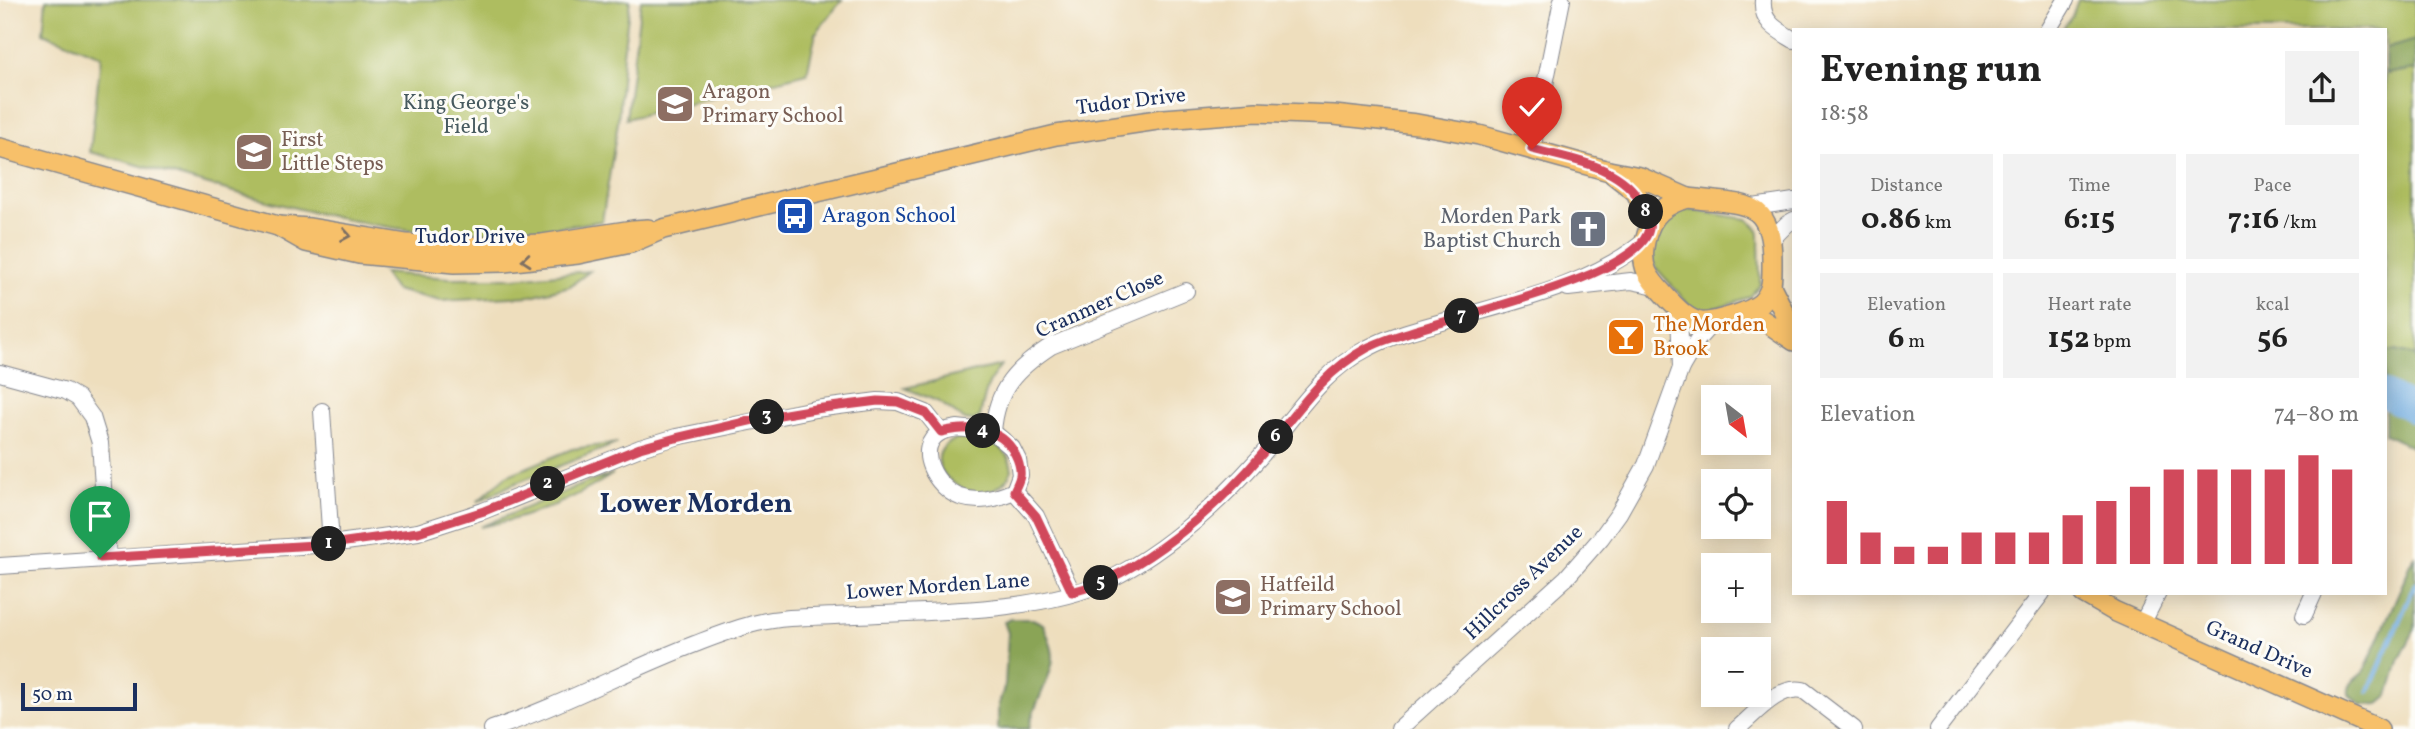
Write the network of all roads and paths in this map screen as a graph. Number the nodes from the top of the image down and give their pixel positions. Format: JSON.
{"nodes":[{"id":1,"x":1562,"y":0,"type":"edge"},
{"id":2,"x":1763,"y":0,"type":"edge"},
{"id":3,"x":2065,"y":2,"type":"edge"},
{"id":4,"x":2049,"y":28,"type":"edge"},
{"id":5,"x":1792,"y":39,"type":"edge"},
{"id":6,"x":0,"y":148,"type":"edge"},
{"id":7,"x":1532,"y":149,"type":"junction"},
{"id":8,"x":1609,"y":171,"type":"junction"},
{"id":9,"x":1688,"y":198,"type":"junction"},
{"id":10,"x":1792,"y":201,"type":"edge"},
{"id":11,"x":1753,"y":207,"type":"junction"},
{"id":12,"x":1792,"y":221,"type":"edge"},
{"id":13,"x":1648,"y":233,"type":"junction"},
{"id":14,"x":1772,"y":239,"type":"junction"},
{"id":15,"x":1656,"y":286,"type":"junction"},
{"id":16,"x":1557,"y":288,"type":"junction"},
{"id":17,"x":1772,"y":288,"type":"junction"},
{"id":18,"x":1186,"y":290,"type":"dead end"},
{"id":19,"x":1679,"y":311,"type":"junction"},
{"id":20,"x":1742,"y":314,"type":"junction"},
{"id":21,"x":1714,"y":321,"type":"junction"},
{"id":22,"x":1792,"y":328,"type":"edge"},
{"id":23,"x":1792,"y":340,"type":"edge"},
{"id":24,"x":1681,"y":368,"type":"junction"},
{"id":25,"x":0,"y":373,"type":"edge"},
{"id":26,"x":322,"y":411,"type":"dead end"},
{"id":27,"x":941,"y":432,"type":"junction"},
{"id":28,"x":993,"y":432,"type":"junction"},
{"id":29,"x":1014,"y":491,"type":"junction"},
{"id":30,"x":331,"y":544,"type":"junction"},
{"id":31,"x":107,"y":558,"type":"junction"},
{"id":32,"x":0,"y":566,"type":"edge"},
{"id":33,"x":1072,"y":592,"type":"junction"},
{"id":34,"x":2040,"y":595,"type":"edge"},
{"id":35,"x":2086,"y":595,"type":"edge"},
{"id":36,"x":2157,"y":595,"type":"edge"},
{"id":37,"x":2313,"y":595,"type":"edge"},
{"id":38,"x":2304,"y":615,"type":"dead end"},
{"id":39,"x":2142,"y":624,"type":"junction"},
{"id":40,"x":492,"y":729,"type":"edge"},
{"id":41,"x":1399,"y":729,"type":"edge"},
{"id":42,"x":1737,"y":729,"type":"edge"},
{"id":43,"x":1854,"y":729,"type":"edge"},
{"id":44,"x":1938,"y":729,"type":"edge"},
{"id":45,"x":2379,"y":729,"type":"edge"}],
"edges":[{"from":1,"to":7,"type":"street"},
{"from":2,"to":5,"type":"street"},
{"from":3,"to":4,"type":"street"},
{"from":6,"to":7,"type":"main road","name":"Tudor Drive"},
{"from":7,"to":8,"type":"main road","name":"Tudor Drive"},
{"from":8,"to":9,"type":"main road","name":"Tudor Drive"},
{"from":8,"to":13,"type":"main road","name":"Tudor Drive"},
{"from":9,"to":11,"type":"main road"},
{"from":9,"to":13,"type":"main road"},
{"from":10,"to":11,"type":"street"},
{"from":11,"to":14,"type":"main road"},
{"from":12,"to":14,"type":"street"},
{"from":13,"to":15,"type":"main road"},
{"from":13,"to":16,"type":"street","name":"Lower Morden Lane"},
{"from":14,"to":17,"type":"main road"},
{"from":15,"to":16,"type":"street","name":"Lower Morden Lane"},
{"from":15,"to":19,"type":"main road"},
{"from":16,"to":33,"type":"street","name":"Lower Morden Lane"},
{"from":17,"to":20,"type":"main road"},
{"from":17,"to":22,"type":"main road"},
{"from":18,"to":28,"type":"street","name":"Cranmer Close"},
{"from":19,"to":21,"type":"main road"},
{"from":19,"to":24,"type":"street","name":"Hillcross Avenue"},
{"from":20,"to":21,"type":"main road"},
{"from":20,"to":23,"type":"main road"},
{"from":21,"to":24,"type":"street","name":"Hillcross Avenue"},
{"from":24,"to":41,"type":"street","name":"Hillcross Avenue"},
{"from":25,"to":31,"type":"street"},
{"from":26,"to":30,"type":"street"},
{"from":27,"to":28,"type":"street"},
{"from":27,"to":29,"type":"street"},
{"from":27,"to":30,"type":"street"},
{"from":28,"to":29,"type":"street"},
{"from":29,"to":33,"type":"street"},
{"from":30,"to":31,"type":"street"},
{"from":31,"to":32,"type":"street"},
{"from":33,"to":40,"type":"street","name":"Lower Morden Lane"},
{"from":34,"to":44,"type":"street"},
{"from":35,"to":39,"type":"main road","name":"Grand Drive"},
{"from":36,"to":39,"type":"street"},
{"from":37,"to":38,"type":"street"},
{"from":39,"to":45,"type":"main road","name":"Grand Drive"},
{"from":42,"to":43,"type":"street"}]}
